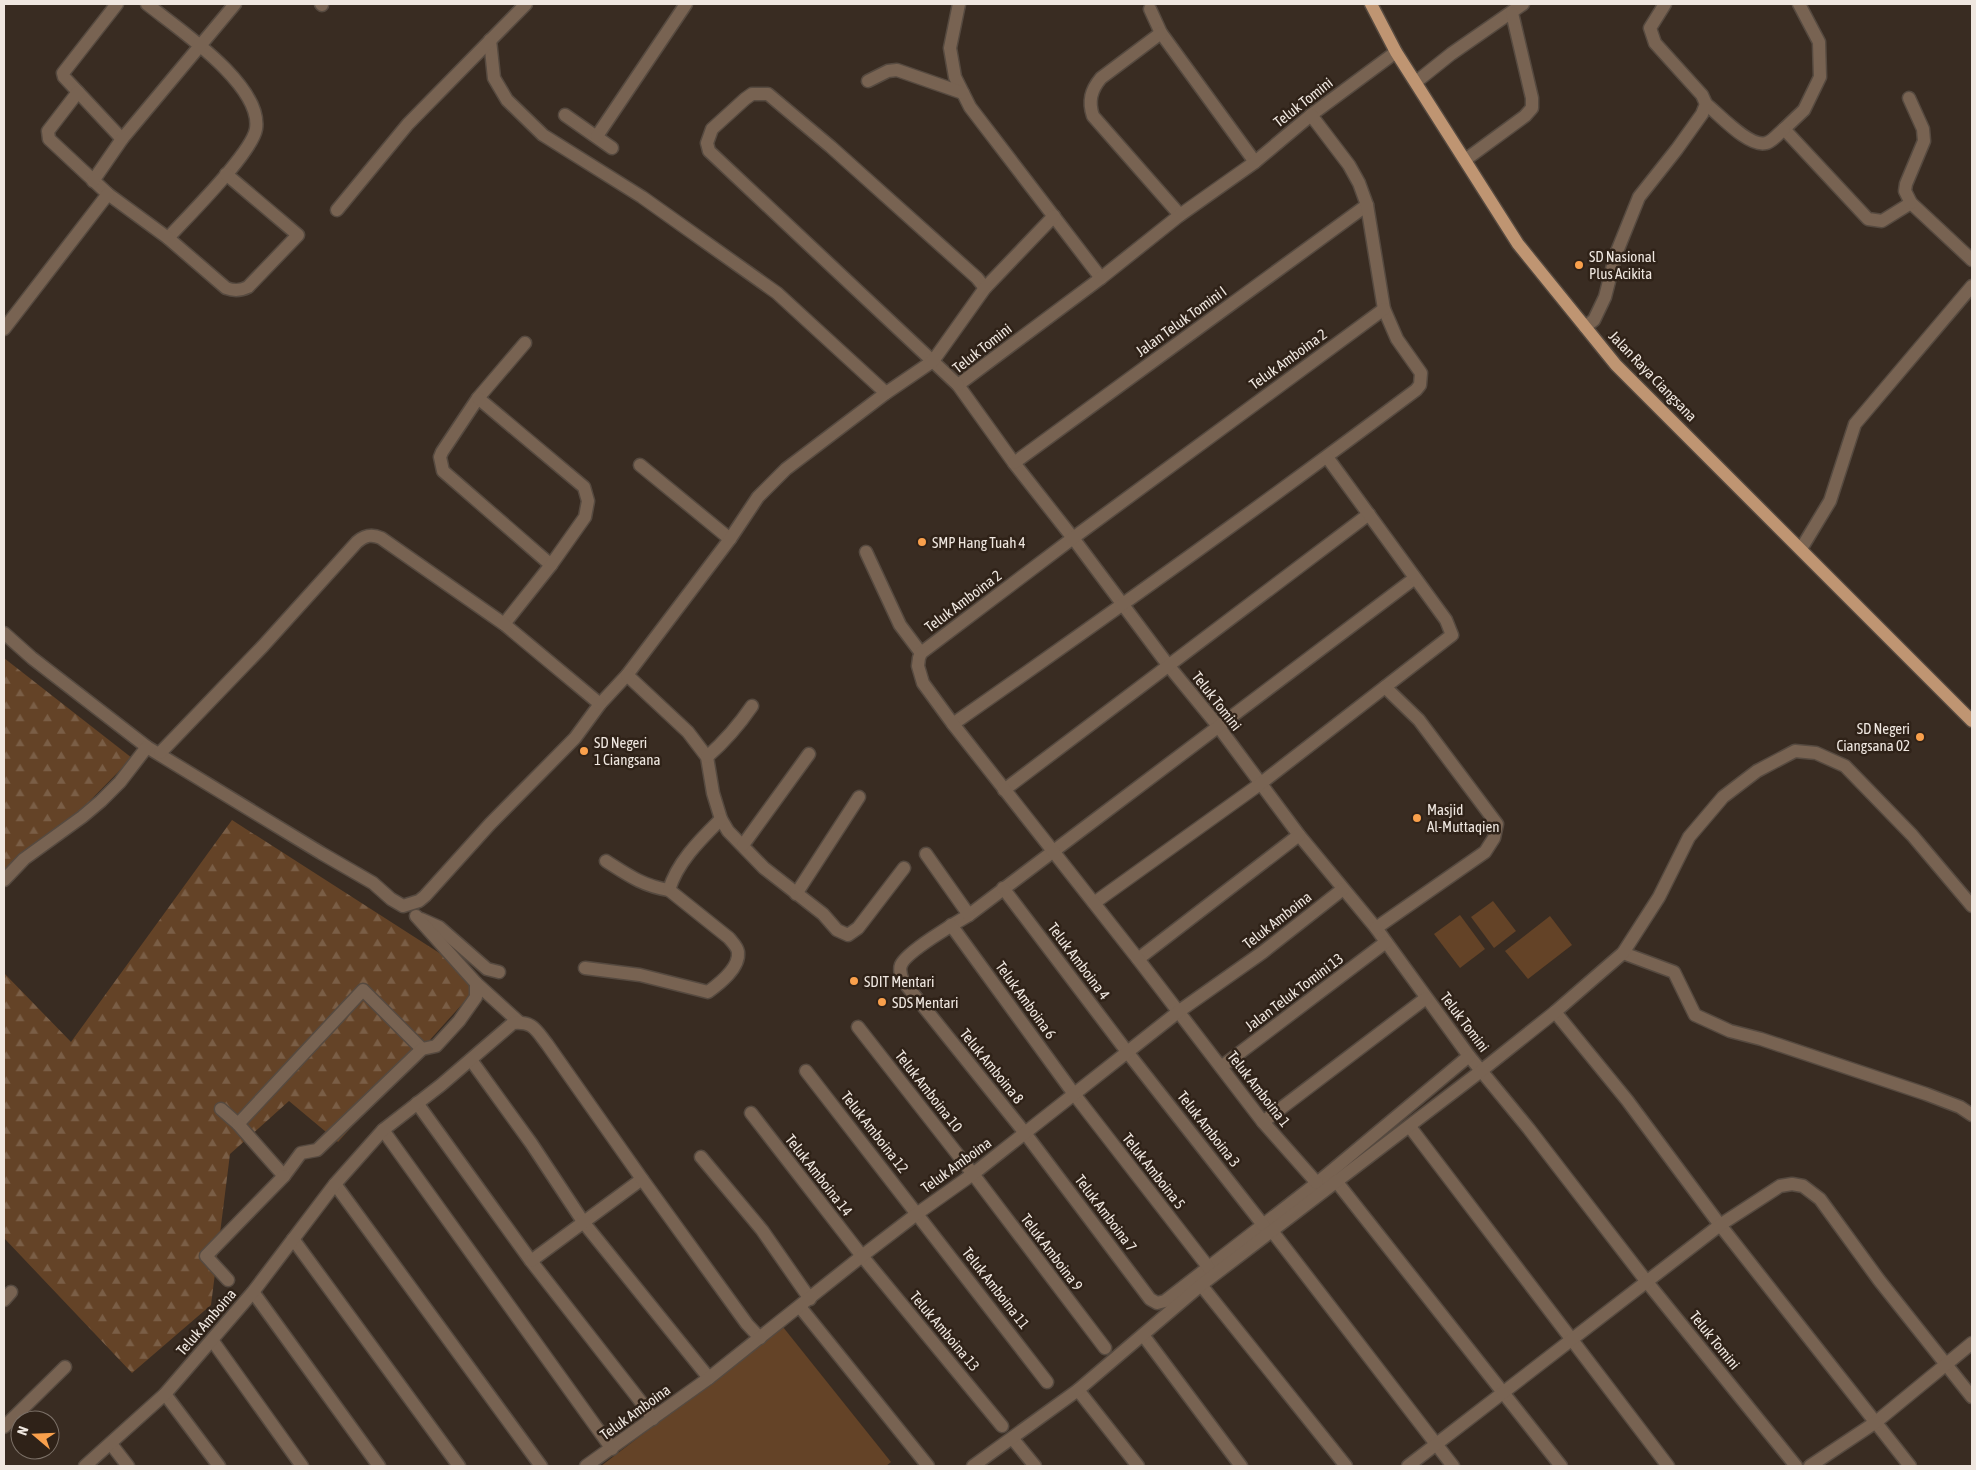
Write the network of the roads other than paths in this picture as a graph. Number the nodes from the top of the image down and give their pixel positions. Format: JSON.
{"nodes":[{"id":1,"x":117,"y":4,"type":"edge"},
{"id":2,"x":147,"y":4,"type":"edge"},
{"id":3,"x":235,"y":4,"type":"edge"},
{"id":4,"x":526,"y":4,"type":"edge"},
{"id":5,"x":686,"y":4,"type":"edge"},
{"id":6,"x":959,"y":4,"type":"edge"},
{"id":7,"x":1371,"y":4,"type":"edge"},
{"id":8,"x":1523,"y":4,"type":"edge"},
{"id":9,"x":1665,"y":4,"type":"edge"},
{"id":10,"x":1799,"y":4,"type":"edge"},
{"id":11,"x":1150,"y":9,"type":"dead end"},
{"id":12,"x":1512,"y":12,"type":"junction"},
{"id":13,"x":1161,"y":33,"type":"junction"},
{"id":14,"x":490,"y":40,"type":"junction"},
{"id":15,"x":199,"y":46,"type":"junction"},
{"id":16,"x":1396,"y":52,"type":"junction"},
{"id":17,"x":868,"y":81,"type":"dead end"},
{"id":18,"x":1416,"y":82,"type":"junction"},
{"id":19,"x":78,"y":92,"type":"junction"},
{"id":20,"x":963,"y":93,"type":"junction"},
{"id":21,"x":1909,"y":98,"type":"dead end"},
{"id":22,"x":1706,"y":104,"type":"junction"},
{"id":23,"x":565,"y":115,"type":"dead end"},
{"id":24,"x":1311,"y":115,"type":"junction"},
{"id":25,"x":1784,"y":129,"type":"junction"},
{"id":26,"x":597,"y":136,"type":"junction"},
{"id":27,"x":122,"y":139,"type":"junction"},
{"id":28,"x":612,"y":148,"type":"dead end"},
{"id":29,"x":1465,"y":160,"type":"junction"},
{"id":30,"x":1256,"y":162,"type":"junction"},
{"id":31,"x":226,"y":174,"type":"junction"},
{"id":32,"x":93,"y":181,"type":"junction"},
{"id":33,"x":108,"y":194,"type":"junction"},
{"id":34,"x":1911,"y":203,"type":"junction"},
{"id":35,"x":1367,"y":205,"type":"junction"},
{"id":36,"x":337,"y":210,"type":"dead end"},
{"id":37,"x":1180,"y":215,"type":"junction"},
{"id":38,"x":1054,"y":216,"type":"junction"},
{"id":39,"x":168,"y":238,"type":"junction"},
{"id":40,"x":1972,"y":260,"type":"edge"},
{"id":41,"x":1101,"y":278,"type":"junction"},
{"id":42,"x":1972,"y":286,"type":"edge"},
{"id":43,"x":985,"y":288,"type":"junction"},
{"id":44,"x":1384,"y":309,"type":"junction"},
{"id":45,"x":1585,"y":327,"type":"junction"},
{"id":46,"x":4,"y":330,"type":"edge"},
{"id":47,"x":525,"y":343,"type":"dead end"},
{"id":48,"x":933,"y":361,"type":"junction"},
{"id":49,"x":958,"y":385,"type":"junction"},
{"id":50,"x":886,"y":393,"type":"junction"},
{"id":51,"x":478,"y":398,"type":"junction"},
{"id":52,"x":1327,"y":457,"type":"junction"},
{"id":53,"x":1014,"y":464,"type":"junction"},
{"id":54,"x":640,"y":465,"type":"dead end"},
{"id":55,"x":1369,"y":514,"type":"junction"},
{"id":56,"x":1073,"y":538,"type":"junction"},
{"id":57,"x":730,"y":539,"type":"junction"},
{"id":58,"x":1801,"y":549,"type":"junction"},
{"id":59,"x":866,"y":552,"type":"dead end"},
{"id":60,"x":551,"y":565,"type":"junction"},
{"id":61,"x":1416,"y":578,"type":"junction"},
{"id":62,"x":1124,"y":604,"type":"junction"},
{"id":63,"x":504,"y":624,"type":"junction"},
{"id":64,"x":4,"y":633,"type":"edge"},
{"id":65,"x":922,"y":653,"type":"junction"},
{"id":66,"x":1168,"y":665,"type":"junction"},
{"id":67,"x":627,"y":675,"type":"junction"},
{"id":68,"x":1385,"y":687,"type":"junction"},
{"id":69,"x":600,"y":704,"type":"junction"},
{"id":70,"x":752,"y":706,"type":"dead end"},
{"id":71,"x":1972,"y":721,"type":"edge"},
{"id":72,"x":953,"y":724,"type":"junction"},
{"id":73,"x":1218,"y":726,"type":"junction"},
{"id":74,"x":147,"y":746,"type":"junction"},
{"id":75,"x":160,"y":753,"type":"junction"},
{"id":76,"x":809,"y":754,"type":"dead end"},
{"id":77,"x":707,"y":757,"type":"junction"},
{"id":78,"x":1260,"y":784,"type":"junction"},
{"id":79,"x":1004,"y":790,"type":"junction"},
{"id":80,"x":858,"y":797,"type":"dead end"},
{"id":81,"x":721,"y":819,"type":"junction"},
{"id":82,"x":1299,"y":835,"type":"junction"},
{"id":83,"x":743,"y":845,"type":"junction"},
{"id":84,"x":1053,"y":851,"type":"junction"},
{"id":85,"x":926,"y":854,"type":"dead end"},
{"id":86,"x":606,"y":861,"type":"dead end"},
{"id":87,"x":904,"y":868,"type":"dead end"},
{"id":88,"x":4,"y":880,"type":"edge"},
{"id":89,"x":1003,"y":888,"type":"junction"},
{"id":90,"x":1343,"y":889,"type":"junction"},
{"id":91,"x":669,"y":890,"type":"junction"},
{"id":92,"x":796,"y":894,"type":"junction"},
{"id":93,"x":1094,"y":903,"type":"junction"},
{"id":94,"x":403,"y":906,"type":"junction"},
{"id":95,"x":1972,"y":906,"type":"edge"},
{"id":96,"x":416,"y":916,"type":"junction"},
{"id":97,"x":969,"y":916,"type":"junction"},
{"id":98,"x":951,"y":925,"type":"junction"},
{"id":99,"x":1376,"y":928,"type":"junction"},
{"id":100,"x":1386,"y":942,"type":"junction"},
{"id":101,"x":1623,"y":953,"type":"junction"},
{"id":102,"x":1138,"y":959,"type":"junction"},
{"id":103,"x":585,"y":968,"type":"dead end"},
{"id":104,"x":499,"y":972,"type":"dead end"},
{"id":105,"x":476,"y":983,"type":"junction"},
{"id":106,"x":1426,"y":998,"type":"junction"},
{"id":107,"x":1178,"y":1012,"type":"junction"},
{"id":108,"x":1555,"y":1012,"type":"junction"},
{"id":109,"x":519,"y":1022,"type":"junction"},
{"id":110,"x":858,"y":1027,"type":"dead end"},
{"id":111,"x":422,"y":1049,"type":"junction"},
{"id":112,"x":1128,"y":1053,"type":"junction"},
{"id":113,"x":1469,"y":1056,"type":"junction"},
{"id":114,"x":471,"y":1060,"type":"junction"},
{"id":115,"x":1221,"y":1067,"type":"junction"},
{"id":116,"x":806,"y":1071,"type":"dead end"},
{"id":117,"x":1481,"y":1071,"type":"junction"},
{"id":118,"x":1074,"y":1094,"type":"junction"},
{"id":119,"x":417,"y":1103,"type":"junction"},
{"id":120,"x":221,"y":1109,"type":"dead end"},
{"id":121,"x":751,"y":1113,"type":"dead end"},
{"id":122,"x":1972,"y":1114,"type":"edge"},
{"id":123,"x":1263,"y":1122,"type":"junction"},
{"id":124,"x":238,"y":1124,"type":"junction"},
{"id":125,"x":1410,"y":1126,"type":"junction"},
{"id":126,"x":382,"y":1130,"type":"junction"},
{"id":127,"x":1025,"y":1134,"type":"junction"},
{"id":128,"x":701,"y":1157,"type":"dead end"},
{"id":129,"x":973,"y":1174,"type":"junction"},
{"id":130,"x":284,"y":1176,"type":"junction"},
{"id":131,"x":642,"y":1179,"type":"junction"},
{"id":132,"x":1336,"y":1181,"type":"junction"},
{"id":133,"x":1317,"y":1183,"type":"junction"},
{"id":134,"x":335,"y":1184,"type":"junction"},
{"id":135,"x":918,"y":1213,"type":"junction"},
{"id":136,"x":584,"y":1223,"type":"junction"},
{"id":137,"x":1720,"y":1225,"type":"junction"},
{"id":138,"x":1268,"y":1228,"type":"junction"},
{"id":139,"x":293,"y":1239,"type":"junction"},
{"id":140,"x":862,"y":1256,"type":"junction"},
{"id":141,"x":531,"y":1261,"type":"junction"},
{"id":142,"x":1209,"y":1268,"type":"junction"},
{"id":143,"x":228,"y":1280,"type":"dead end"},
{"id":144,"x":1647,"y":1282,"type":"junction"},
{"id":145,"x":1202,"y":1284,"type":"junction"},
{"id":146,"x":253,"y":1292,"type":"junction"},
{"id":147,"x":810,"y":1298,"type":"junction"},
{"id":148,"x":800,"y":1307,"type":"junction"},
{"id":149,"x":1143,"y":1336,"type":"junction"},
{"id":150,"x":760,"y":1338,"type":"junction"},
{"id":151,"x":212,"y":1340,"type":"junction"},
{"id":152,"x":1571,"y":1341,"type":"junction"},
{"id":153,"x":1972,"y":1343,"type":"edge"},
{"id":154,"x":1105,"y":1348,"type":"dead end"},
{"id":155,"x":1946,"y":1364,"type":"junction"},
{"id":156,"x":65,"y":1367,"type":"dead end"},
{"id":157,"x":709,"y":1378,"type":"junction"},
{"id":158,"x":1048,"y":1382,"type":"dead end"},
{"id":159,"x":1078,"y":1390,"type":"junction"},
{"id":160,"x":1505,"y":1393,"type":"junction"},
{"id":161,"x":166,"y":1394,"type":"junction"},
{"id":162,"x":1972,"y":1397,"type":"edge"},
{"id":163,"x":653,"y":1419,"type":"junction"},
{"id":164,"x":1876,"y":1422,"type":"junction"},
{"id":165,"x":4,"y":1426,"type":"edge"},
{"id":166,"x":1002,"y":1426,"type":"dead end"},
{"id":167,"x":1012,"y":1438,"type":"junction"},
{"id":168,"x":111,"y":1444,"type":"junction"},
{"id":169,"x":1437,"y":1446,"type":"junction"},
{"id":170,"x":612,"y":1450,"type":"junction"},
{"id":171,"x":85,"y":1466,"type":"edge"},
{"id":172,"x":128,"y":1466,"type":"edge"},
{"id":173,"x":219,"y":1466,"type":"edge"},
{"id":174,"x":302,"y":1466,"type":"edge"},
{"id":175,"x":379,"y":1466,"type":"edge"},
{"id":176,"x":459,"y":1466,"type":"edge"},
{"id":177,"x":541,"y":1466,"type":"edge"},
{"id":178,"x":586,"y":1466,"type":"edge"},
{"id":179,"x":928,"y":1466,"type":"edge"},
{"id":180,"x":973,"y":1466,"type":"edge"},
{"id":181,"x":1035,"y":1466,"type":"edge"},
{"id":182,"x":1138,"y":1466,"type":"edge"},
{"id":183,"x":1241,"y":1466,"type":"edge"},
{"id":184,"x":1346,"y":1466,"type":"edge"},
{"id":185,"x":1408,"y":1466,"type":"edge"},
{"id":186,"x":1453,"y":1466,"type":"edge"},
{"id":187,"x":1561,"y":1466,"type":"edge"},
{"id":188,"x":1668,"y":1466,"type":"edge"},
{"id":189,"x":1796,"y":1466,"type":"edge"},
{"id":190,"x":1810,"y":1466,"type":"edge"},
{"id":191,"x":1910,"y":1466,"type":"edge"}],
"edges":[{"from":1,"to":19,"type":"street"},
{"from":2,"to":15,"type":"street"},
{"from":3,"to":15,"type":"street"},
{"from":4,"to":14,"type":"street"},
{"from":5,"to":26,"type":"street"},
{"from":6,"to":20,"type":"street"},
{"from":7,"to":16,"type":"main road","name":"Jalan Raya Ciangsana"},
{"from":8,"to":12,"type":"street"},
{"from":9,"to":22,"type":"street"},
{"from":10,"to":25,"type":"street"},
{"from":11,"to":13,"type":"street"},
{"from":12,"to":18,"type":"street"},
{"from":12,"to":29,"type":"street"},
{"from":13,"to":30,"type":"street"},
{"from":13,"to":37,"type":"street"},
{"from":14,"to":36,"type":"street"},
{"from":14,"to":50,"type":"street"},
{"from":15,"to":27,"type":"street"},
{"from":15,"to":31,"type":"street"},
{"from":16,"to":18,"type":"main road","name":"Jalan Raya Ciangsana"},
{"from":16,"to":24,"type":"street","name":"Teluk Tomini"},
{"from":17,"to":20,"type":"street"},
{"from":18,"to":29,"type":"main road","name":"Jalan Raya Ciangsana"},
{"from":19,"to":27,"type":"street"},
{"from":19,"to":32,"type":"street"},
{"from":20,"to":38,"type":"street"},
{"from":21,"to":34,"type":"street"},
{"from":22,"to":25,"type":"street"},
{"from":22,"to":45,"type":"street"},
{"from":23,"to":26,"type":"street"},
{"from":24,"to":30,"type":"street","name":"Teluk Tomini"},
{"from":24,"to":35,"type":"street"},
{"from":25,"to":34,"type":"street"},
{"from":26,"to":28,"type":"street"},
{"from":27,"to":32,"type":"street"},
{"from":29,"to":45,"type":"main road","name":"Jalan Raya Ciangsana"},
{"from":30,"to":37,"type":"street","name":"Teluk Tomini"},
{"from":31,"to":39,"type":"street"},
{"from":31,"to":39,"type":"street"},
{"from":32,"to":33,"type":"street"},
{"from":33,"to":39,"type":"street"},
{"from":33,"to":46,"type":"street"},
{"from":34,"to":40,"type":"street"},
{"from":35,"to":44,"type":"street"},
{"from":35,"to":53,"type":"street","name":"Jalan Teluk Tomini I"},
{"from":37,"to":41,"type":"street","name":"Teluk Tomini"},
{"from":38,"to":41,"type":"street"},
{"from":38,"to":43,"type":"street"},
{"from":41,"to":49,"type":"street","name":"Teluk Tomini"},
{"from":42,"to":58,"type":"street"},
{"from":43,"to":48,"type":"street"},
{"from":43,"to":48,"type":"street"},
{"from":44,"to":52,"type":"street"},
{"from":44,"to":56,"type":"street","name":"Teluk Amboina 2"},
{"from":45,"to":58,"type":"main road","name":"Jalan Raya Ciangsana"},
{"from":47,"to":51,"type":"street"},
{"from":48,"to":49,"type":"street"},
{"from":48,"to":50,"type":"street"},
{"from":49,"to":53,"type":"street","name":"Teluk Tomini"},
{"from":50,"to":57,"type":"street"},
{"from":51,"to":60,"type":"street"},
{"from":51,"to":60,"type":"street"},
{"from":52,"to":55,"type":"street"},
{"from":52,"to":62,"type":"street"},
{"from":53,"to":56,"type":"street","name":"Teluk Tomini"},
{"from":54,"to":57,"type":"street"},
{"from":55,"to":61,"type":"street"},
{"from":55,"to":66,"type":"street"},
{"from":56,"to":62,"type":"street","name":"Teluk Tomini"},
{"from":56,"to":65,"type":"street","name":"Teluk Amboina 2"},
{"from":57,"to":67,"type":"street"},
{"from":58,"to":71,"type":"main road","name":"Jalan Raya Ciangsana"},
{"from":59,"to":65,"type":"street"},
{"from":60,"to":63,"type":"street"},
{"from":61,"to":68,"type":"street"},
{"from":61,"to":73,"type":"street"},
{"from":62,"to":66,"type":"street","name":"Teluk Tomini"},
{"from":62,"to":72,"type":"street"},
{"from":63,"to":69,"type":"street"},
{"from":63,"to":75,"type":"street"},
{"from":64,"to":74,"type":"street"},
{"from":65,"to":72,"type":"street","name":"Teluk Amboina 2"},
{"from":66,"to":73,"type":"street","name":"Teluk Tomini"},
{"from":66,"to":79,"type":"street"},
{"from":67,"to":69,"type":"street"},
{"from":67,"to":77,"type":"street"},
{"from":68,"to":78,"type":"street"},
{"from":68,"to":99,"type":"street"},
{"from":69,"to":94,"type":"street"},
{"from":70,"to":77,"type":"street"},
{"from":72,"to":79,"type":"street","name":"Teluk Amboina 2"},
{"from":73,"to":78,"type":"street","name":"Teluk Tomini"},
{"from":73,"to":84,"type":"street"},
{"from":74,"to":75,"type":"street"},
{"from":74,"to":88,"type":"street"},
{"from":75,"to":94,"type":"street"},
{"from":76,"to":83,"type":"street"},
{"from":77,"to":81,"type":"street"},
{"from":78,"to":82,"type":"street","name":"Teluk Tomini"},
{"from":78,"to":93,"type":"street"},
{"from":79,"to":84,"type":"street","name":"Teluk Amboina 2"},
{"from":80,"to":92,"type":"street"},
{"from":81,"to":83,"type":"street"},
{"from":81,"to":91,"type":"street"},
{"from":82,"to":90,"type":"street","name":"Teluk Tomini"},
{"from":82,"to":102,"type":"street"},
{"from":83,"to":92,"type":"street"},
{"from":84,"to":89,"type":"street"},
{"from":84,"to":93,"type":"street","name":"Teluk Amboina 2"},
{"from":85,"to":97,"type":"street"},
{"from":86,"to":91,"type":"street"},
{"from":87,"to":92,"type":"street"},
{"from":89,"to":97,"type":"street"},
{"from":89,"to":112,"type":"street","name":"Teluk Amboina 4"},
{"from":90,"to":99,"type":"street","name":"Teluk Tomini"},
{"from":90,"to":107,"type":"street","name":"Teluk Amboina"},
{"from":91,"to":103,"type":"street"},
{"from":93,"to":102,"type":"street","name":"Teluk Amboina 2"},
{"from":94,"to":96,"type":"street"},
{"from":95,"to":101,"type":"street"},
{"from":96,"to":104,"type":"street"},
{"from":96,"to":105,"type":"street"},
{"from":97,"to":98,"type":"street"},
{"from":98,"to":118,"type":"street","name":"Teluk Amboina 6"},
{"from":98,"to":127,"type":"street","name":"Teluk Amboina 8"},
{"from":99,"to":100,"type":"street","name":"Teluk Tomini"},
{"from":100,"to":106,"type":"street","name":"Teluk Tomini"},
{"from":100,"to":115,"type":"street","name":"Jalan Teluk Tomini 13"},
{"from":101,"to":108,"type":"street"},
{"from":101,"to":122,"type":"street"},
{"from":102,"to":107,"type":"street","name":"Teluk Amboina 2"},
{"from":105,"to":109,"type":"street"},
{"from":105,"to":111,"type":"street"},
{"from":106,"to":113,"type":"street","name":"Teluk Tomini"},
{"from":106,"to":123,"type":"street"},
{"from":107,"to":112,"type":"street","name":"Teluk Amboina"},
{"from":107,"to":115,"type":"street","name":"Teluk Amboina 1"},
{"from":108,"to":117,"type":"street"},
{"from":108,"to":137,"type":"street"},
{"from":109,"to":114,"type":"street","name":"Teluk Amboina"},
{"from":109,"to":131,"type":"street"},
{"from":110,"to":129,"type":"street","name":"Teluk Amboina 10"},
{"from":111,"to":124,"type":"street"},
{"from":111,"to":130,"type":"street"},
{"from":112,"to":118,"type":"street","name":"Teluk Amboina"},
{"from":112,"to":138,"type":"street","name":"Teluk Amboina 3"},
{"from":113,"to":117,"type":"street","name":"Teluk Tomini"},
{"from":113,"to":133,"type":"street"},
{"from":114,"to":119,"type":"street","name":"Teluk Amboina"},
{"from":114,"to":136,"type":"street"},
{"from":115,"to":123,"type":"street","name":"Teluk Amboina 1"},
{"from":116,"to":135,"type":"street","name":"Teluk Amboina 12"},
{"from":117,"to":125,"type":"street"},
{"from":117,"to":144,"type":"street","name":"Teluk Tomini"},
{"from":118,"to":127,"type":"street","name":"Teluk Amboina"},
{"from":118,"to":142,"type":"street","name":"Teluk Amboina 5"},
{"from":119,"to":126,"type":"street","name":"Teluk Amboina"},
{"from":119,"to":141,"type":"street"},
{"from":120,"to":124,"type":"street"},
{"from":121,"to":140,"type":"street","name":"Teluk Amboina 14"},
{"from":123,"to":133,"type":"street","name":"Teluk Amboina 1"},
{"from":124,"to":130,"type":"street"},
{"from":125,"to":132,"type":"street"},
{"from":125,"to":152,"type":"street"},
{"from":126,"to":134,"type":"street","name":"Teluk Amboina"},
{"from":126,"to":170,"type":"street"},
{"from":127,"to":129,"type":"street","name":"Teluk Amboina"},
{"from":127,"to":142,"type":"street","name":"Teluk Amboina 7"},
{"from":128,"to":147,"type":"street"},
{"from":129,"to":135,"type":"street","name":"Teluk Amboina"},
{"from":129,"to":154,"type":"street","name":"Teluk Amboina 9"},
{"from":130,"to":143,"type":"street"},
{"from":131,"to":136,"type":"street"},
{"from":131,"to":150,"type":"street"},
{"from":132,"to":138,"type":"street"},
{"from":132,"to":160,"type":"street"},
{"from":133,"to":138,"type":"street"},
{"from":134,"to":139,"type":"street","name":"Teluk Amboina"},
{"from":134,"to":177,"type":"street"},
{"from":135,"to":140,"type":"street","name":"Teluk Amboina"},
{"from":135,"to":158,"type":"street","name":"Teluk Amboina 11"},
{"from":136,"to":141,"type":"street"},
{"from":136,"to":157,"type":"street"},
{"from":137,"to":144,"type":"street"},
{"from":137,"to":155,"type":"street"},
{"from":137,"to":164,"type":"street"},
{"from":138,"to":142,"type":"street"},
{"from":138,"to":145,"type":"street"},
{"from":138,"to":169,"type":"street","name":"Teluk Amboina 3"},
{"from":139,"to":146,"type":"street","name":"Teluk Amboina"},
{"from":139,"to":176,"type":"street"},
{"from":140,"to":147,"type":"street","name":"Teluk Amboina"},
{"from":140,"to":166,"type":"street","name":"Teluk Amboina 13"},
{"from":141,"to":163,"type":"street"},
{"from":144,"to":152,"type":"street"},
{"from":144,"to":189,"type":"street","name":"Teluk Tomini"},
{"from":145,"to":149,"type":"street"},
{"from":145,"to":184,"type":"street"},
{"from":146,"to":151,"type":"street","name":"Teluk Amboina"},
{"from":146,"to":175,"type":"street"},
{"from":147,"to":148,"type":"street","name":"Teluk Amboina"},
{"from":148,"to":150,"type":"street","name":"Teluk Amboina"},
{"from":148,"to":179,"type":"street"},
{"from":149,"to":159,"type":"street"},
{"from":149,"to":183,"type":"street"},
{"from":150,"to":157,"type":"street","name":"Teluk Amboina"},
{"from":151,"to":161,"type":"street","name":"Teluk Amboina"},
{"from":151,"to":174,"type":"street"},
{"from":152,"to":160,"type":"street"},
{"from":152,"to":188,"type":"street"},
{"from":153,"to":155,"type":"street"},
{"from":155,"to":162,"type":"street"},
{"from":155,"to":164,"type":"street"},
{"from":156,"to":165,"type":"street"},
{"from":157,"to":163,"type":"street","name":"Teluk Amboina"},
{"from":159,"to":167,"type":"street"},
{"from":159,"to":182,"type":"street"},
{"from":160,"to":169,"type":"street"},
{"from":160,"to":187,"type":"street"},
{"from":161,"to":168,"type":"street","name":"Teluk Amboina"},
{"from":161,"to":173,"type":"street"},
{"from":163,"to":170,"type":"street","name":"Teluk Amboina"},
{"from":164,"to":190,"type":"street"},
{"from":164,"to":191,"type":"street"},
{"from":167,"to":180,"type":"street"},
{"from":167,"to":181,"type":"street"},
{"from":168,"to":171,"type":"street","name":"Teluk Amboina"},
{"from":168,"to":172,"type":"street"},
{"from":169,"to":185,"type":"street"},
{"from":169,"to":186,"type":"street","name":"Teluk Amboina 3"},
{"from":170,"to":178,"type":"street","name":"Teluk Amboina"}]}
